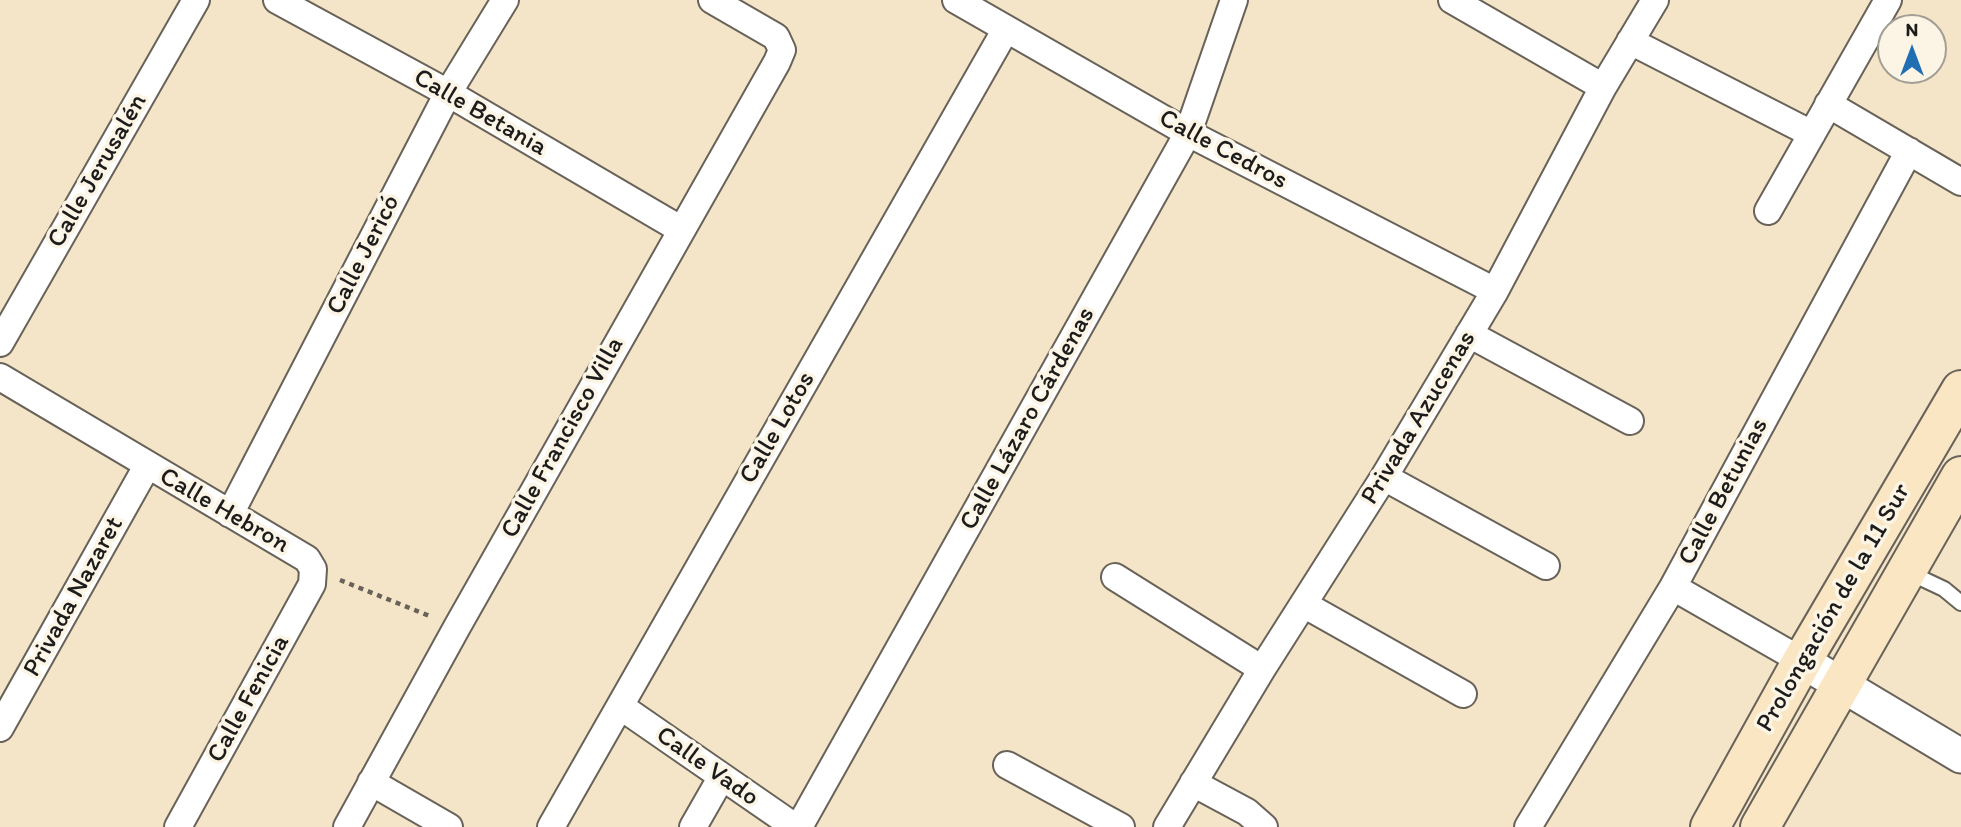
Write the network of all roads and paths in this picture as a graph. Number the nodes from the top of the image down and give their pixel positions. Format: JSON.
{"nodes":[{"id":1,"x":196,"y":0,"type":"edge"},
{"id":2,"x":277,"y":0,"type":"edge"},
{"id":3,"x":505,"y":0,"type":"edge"},
{"id":4,"x":712,"y":0,"type":"edge"},
{"id":5,"x":956,"y":0,"type":"edge"},
{"id":6,"x":1234,"y":0,"type":"edge"},
{"id":7,"x":1452,"y":0,"type":"edge"},
{"id":8,"x":1655,"y":0,"type":"edge"},
{"id":9,"x":1888,"y":0,"type":"edge"},
{"id":10,"x":1006,"y":29,"type":"junction"},
{"id":11,"x":1630,"y":41,"type":"junction"},
{"id":12,"x":1603,"y":87,"type":"junction"},
{"id":13,"x":449,"y":93,"type":"junction"},
{"id":14,"x":1828,"y":104,"type":"junction"},
{"id":15,"x":1188,"y":133,"type":"junction"},
{"id":16,"x":1812,"y":134,"type":"junction"},
{"id":17,"x":1909,"y":150,"type":"junction"},
{"id":18,"x":1961,"y":181,"type":"edge"},
{"id":19,"x":1768,"y":211,"type":"dead end"},
{"id":20,"x":680,"y":229,"type":"junction"},
{"id":21,"x":1495,"y":291,"type":"junction"},
{"id":22,"x":1469,"y":334,"type":"junction"},
{"id":23,"x":0,"y":343,"type":"edge"},
{"id":24,"x":0,"y":377,"type":"edge"},
{"id":25,"x":1961,"y":390,"type":"edge"},
{"id":26,"x":1630,"y":421,"type":"dead end"},
{"id":27,"x":148,"y":466,"type":"junction"},
{"id":28,"x":1961,"y":476,"type":"edge"},
{"id":29,"x":1384,"y":477,"type":"junction"},
{"id":30,"x":230,"y":514,"type":"junction"},
{"id":31,"x":1546,"y":566,"type":"dead end"},
{"id":32,"x":313,"y":569,"type":"junction"},
{"id":33,"x":1907,"y":571,"type":"junction"},
{"id":34,"x":1115,"y":577,"type":"dead end"},
{"id":35,"x":1672,"y":587,"type":"junction"},
{"id":36,"x":1961,"y":603,"type":"edge"},
{"id":37,"x":1305,"y":605,"type":"junction"},
{"id":38,"x":457,"y":626,"type":"junction"},
{"id":39,"x":1802,"y":661,"type":"junction"},
{"id":40,"x":1262,"y":669,"type":"junction"},
{"id":41,"x":1842,"y":684,"type":"junction"},
{"id":42,"x":1463,"y":694,"type":"dead end"},
{"id":43,"x":620,"y":706,"type":"junction"},
{"id":44,"x":0,"y":728,"type":"edge"},
{"id":45,"x":1961,"y":756,"type":"edge"},
{"id":46,"x":1007,"y":765,"type":"dead end"},
{"id":47,"x":721,"y":778,"type":"junction"},
{"id":48,"x":371,"y":782,"type":"junction"},
{"id":49,"x":1193,"y":783,"type":"junction"},
{"id":50,"x":178,"y":827,"type":"edge"},
{"id":51,"x":346,"y":827,"type":"edge"},
{"id":52,"x":449,"y":827,"type":"edge"},
{"id":53,"x":551,"y":827,"type":"edge"},
{"id":54,"x":693,"y":827,"type":"edge"},
{"id":55,"x":797,"y":827,"type":"edge"},
{"id":56,"x":1121,"y":827,"type":"edge"},
{"id":57,"x":1167,"y":827,"type":"edge"},
{"id":58,"x":1264,"y":827,"type":"edge"},
{"id":59,"x":1528,"y":827,"type":"edge"},
{"id":60,"x":1710,"y":827,"type":"edge"},
{"id":61,"x":1760,"y":827,"type":"edge"}],
"edges":[{"from":1,"to":23,"type":"street","name":"Calle Jerusalén"},
{"from":2,"to":13,"type":"street","name":"Calle Betania"},
{"from":3,"to":13,"type":"street","name":"Calle Jericó"},
{"from":4,"to":20,"type":"street","name":"Calle Francisco Villa"},
{"from":5,"to":10,"type":"street","name":"Calle Cedros"},
{"from":6,"to":15,"type":"street","name":"Calle Lázaro Cárdenas"},
{"from":7,"to":12,"type":"street"},
{"from":8,"to":11,"type":"street","name":"Privada Azucenas"},
{"from":9,"to":14,"type":"street"},
{"from":10,"to":15,"type":"street","name":"Calle Cedros"},
{"from":10,"to":43,"type":"street","name":"Calle Lotos"},
{"from":11,"to":12,"type":"street","name":"Privada Azucenas"},
{"from":11,"to":16,"type":"street"},
{"from":12,"to":21,"type":"street","name":"Privada Azucenas"},
{"from":13,"to":20,"type":"street","name":"Calle Betania"},
{"from":13,"to":30,"type":"street","name":"Calle Jericó"},
{"from":14,"to":16,"type":"street"},
{"from":14,"to":17,"type":"street"},
{"from":15,"to":21,"type":"street","name":"Calle Cedros"},
{"from":15,"to":55,"type":"street","name":"Calle Lázaro Cárdenas"},
{"from":16,"to":19,"type":"street"},
{"from":17,"to":18,"type":"street"},
{"from":17,"to":35,"type":"street","name":"Calle Betunias"},
{"from":20,"to":38,"type":"street","name":"Calle Francisco Villa"},
{"from":21,"to":22,"type":"street","name":"Privada Azucenas"},
{"from":22,"to":26,"type":"street"},
{"from":22,"to":29,"type":"street","name":"Privada Azucenas"},
{"from":24,"to":27,"type":"street","name":"Calle Hebron"},
{"from":25,"to":39,"type":"main road","name":"Prolongación de la 11 Sur"},
{"from":27,"to":30,"type":"street","name":"Calle Hebron"},
{"from":27,"to":44,"type":"street","name":"Privada Nazaret"},
{"from":28,"to":33,"type":"main road","name":"Prolongación de la 11 Sur"},
{"from":29,"to":31,"type":"street"},
{"from":29,"to":37,"type":"street","name":"Privada Azucenas"},
{"from":30,"to":32,"type":"street","name":"Calle Hebron"},
{"from":32,"to":38,"type":"path","name":"Calle Hebron"},
{"from":32,"to":50,"type":"street","name":"Calle Fenicia"},
{"from":33,"to":36,"type":"lane"},
{"from":33,"to":41,"type":"main road","name":"Prolongación de la 11 Sur"},
{"from":34,"to":40,"type":"street"},
{"from":35,"to":39,"type":"street"},
{"from":35,"to":59,"type":"street","name":"Calle Betunias"},
{"from":37,"to":40,"type":"street","name":"Privada Azucenas"},
{"from":37,"to":42,"type":"street"},
{"from":38,"to":48,"type":"street","name":"Calle Francisco Villa"},
{"from":39,"to":41,"type":"street"},
{"from":39,"to":60,"type":"main road","name":"Prolongación de la 11 Sur"},
{"from":40,"to":49,"type":"street","name":"Privada Azucenas"},
{"from":41,"to":45,"type":"street"},
{"from":41,"to":61,"type":"main road","name":"Prolongación de la 11 Sur"},
{"from":43,"to":47,"type":"street","name":"Calle Vado"},
{"from":43,"to":53,"type":"street","name":"Calle Lotos"},
{"from":46,"to":56,"type":"street"},
{"from":47,"to":54,"type":"street"},
{"from":47,"to":55,"type":"street","name":"Calle Vado"},
{"from":48,"to":51,"type":"street","name":"Calle Francisco Villa"},
{"from":48,"to":52,"type":"street"},
{"from":49,"to":57,"type":"street","name":"Privada Azucenas"},
{"from":49,"to":58,"type":"street"}]}
